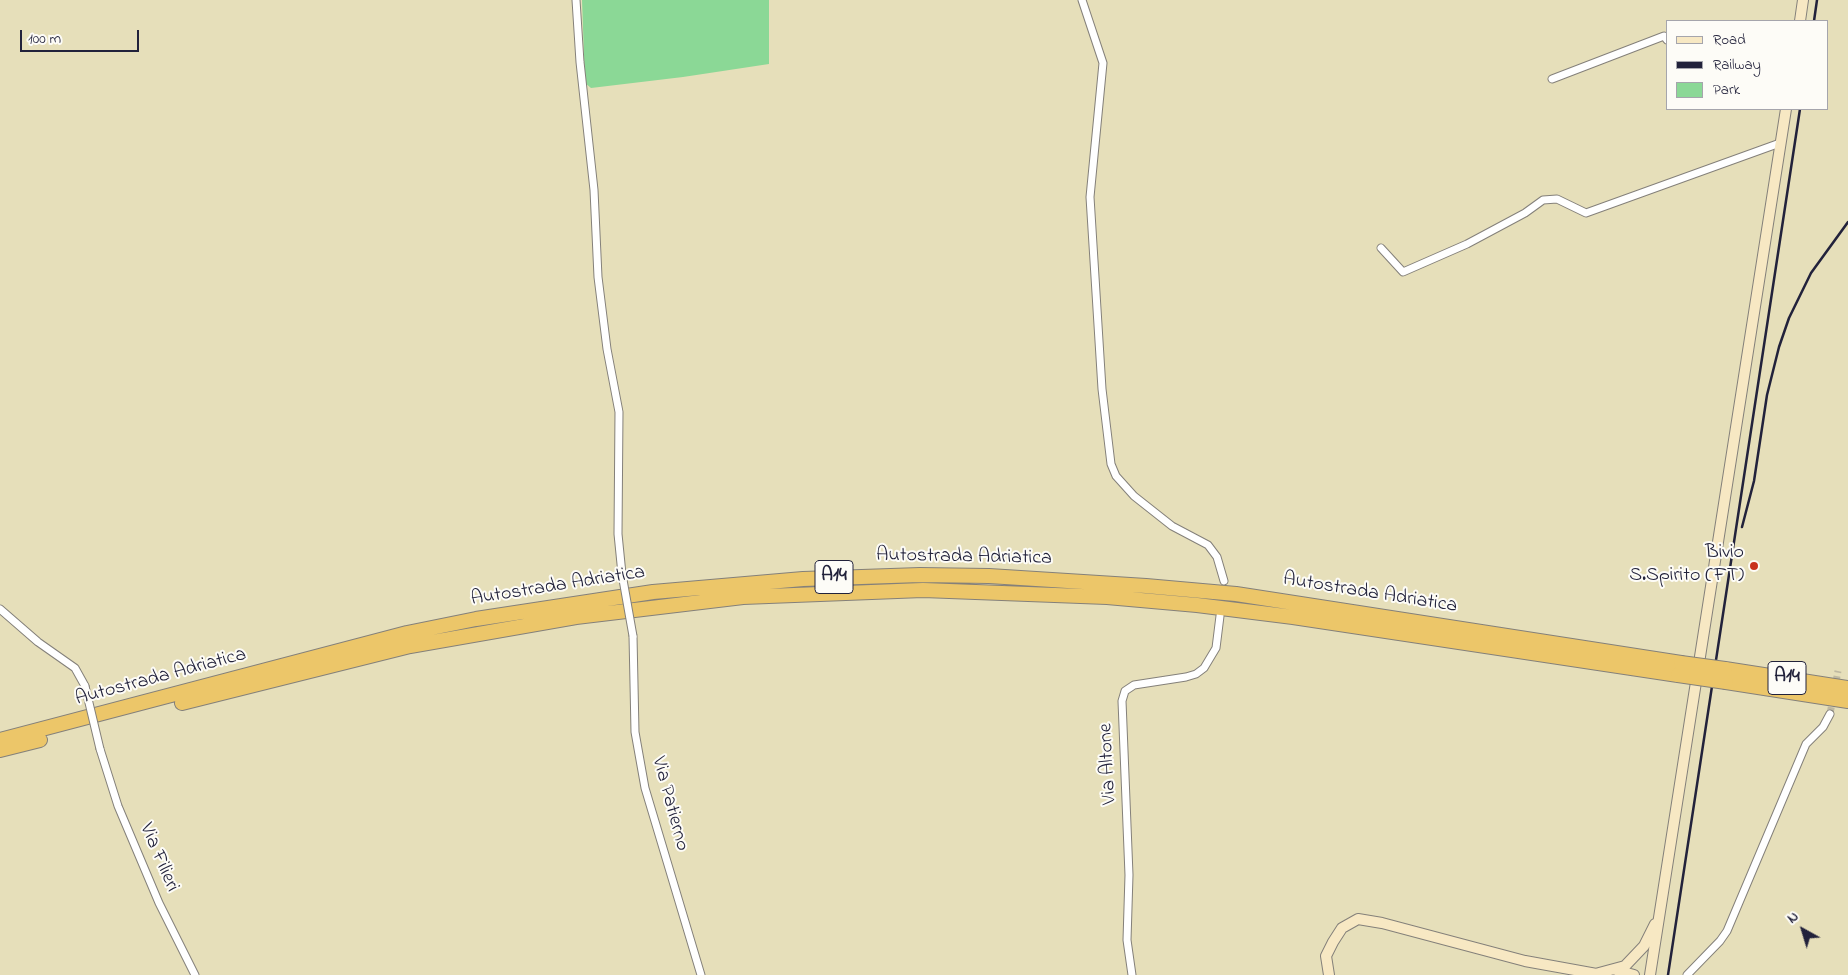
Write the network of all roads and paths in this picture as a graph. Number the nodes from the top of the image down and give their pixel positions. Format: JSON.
{"nodes":[{"id":1,"x":576,"y":0,"type":"edge"},
{"id":2,"x":1082,"y":0,"type":"edge"},
{"id":3,"x":1803,"y":0,"type":"edge"},
{"id":4,"x":1800,"y":20,"type":"edge"},
{"id":5,"x":1666,"y":39,"type":"edge"},
{"id":6,"x":1552,"y":79,"type":"dead end"},
{"id":7,"x":1786,"y":110,"type":"edge"},
{"id":8,"x":1780,"y":143,"type":"junction"},
{"id":9,"x":1381,"y":248,"type":"dead end"},
{"id":10,"x":1224,"y":581,"type":"dead end"},
{"id":11,"x":0,"y":609,"type":"edge"},
{"id":12,"x":1220,"y":616,"type":"dead end"},
{"id":13,"x":1679,"y":669,"type":"junction"},
{"id":14,"x":1726,"y":676,"type":"junction"},
{"id":15,"x":1848,"y":688,"type":"edge"},
{"id":16,"x":1848,"y":701,"type":"edge"},
{"id":17,"x":1830,"y":714,"type":"tunnel mouth"},
{"id":18,"x":0,"y":740,"type":"edge"},
{"id":19,"x":0,"y":750,"type":"edge"},
{"id":20,"x":1660,"y":914,"type":"junction"},
{"id":21,"x":1615,"y":970,"type":"junction"},
{"id":22,"x":1327,"y":974,"type":"edge"},
{"id":23,"x":1600,"y":974,"type":"edge"},
{"id":24,"x":194,"y":975,"type":"edge"},
{"id":25,"x":701,"y":975,"type":"edge"},
{"id":26,"x":1132,"y":975,"type":"edge"},
{"id":27,"x":1634,"y":975,"type":"edge"},
{"id":28,"x":1650,"y":975,"type":"edge"},
{"id":29,"x":1687,"y":975,"type":"edge"}],
"edges":[{"from":1,"to":25,"type":"street","name":"Via Patierno","bridge":true},
{"from":2,"to":10,"type":"street"},
{"from":3,"to":4,"type":"main road"},
{"from":5,"to":6,"type":"street"},
{"from":7,"to":8,"type":"main road"},
{"from":8,"to":9,"type":"street"},
{"from":8,"to":20,"type":"main road"},
{"from":11,"to":24,"type":"street","name":"Via Filieri","bridge":true},
{"from":12,"to":26,"type":"street","name":"Via Altone"},
{"from":13,"to":14,"type":"highway","name":"Autostrada Adriatica","number":"A14","bridge":true},
{"from":13,"to":18,"type":"highway","name":"Autostrada Adriatica","number":"A14"},
{"from":13,"to":19,"type":"highway","name":"Autostrada Adriatica","number":"A14"},
{"from":14,"to":15,"type":"highway","name":"Autostrada Adriatica","number":"A14"},
{"from":14,"to":16,"type":"highway","name":"Autostrada Adriatica","number":"A14"},
{"from":17,"to":29,"type":"street"},
{"from":20,"to":21,"type":"main road"},
{"from":20,"to":28,"type":"main road"},
{"from":21,"to":23,"type":"main road"},
{"from":21,"to":27,"type":"main road"},
{"from":22,"to":23,"type":"main road"}]}
